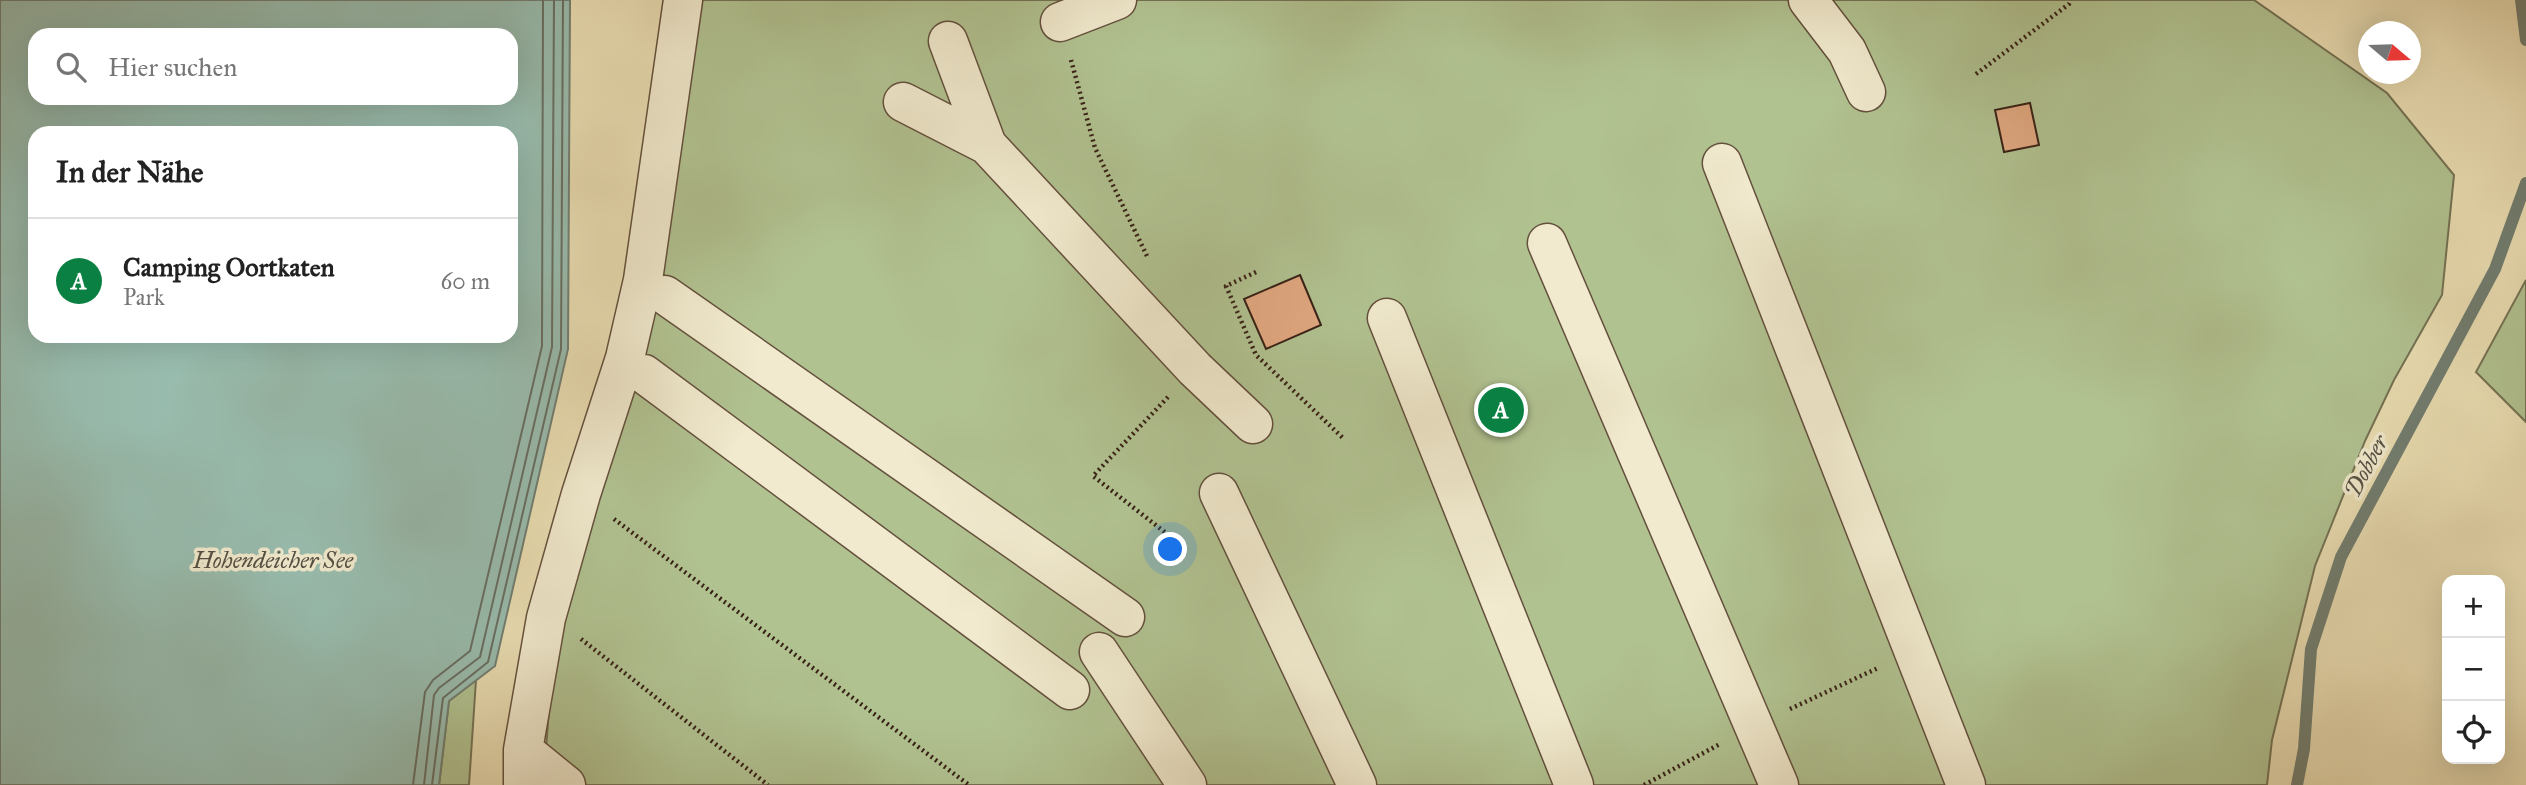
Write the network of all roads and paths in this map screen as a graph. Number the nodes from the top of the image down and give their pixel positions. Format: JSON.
{"nodes":[{"id":1,"x":683,"y":0,"type":"edge"},
{"id":2,"x":1117,"y":0,"type":"edge"},
{"id":3,"x":1808,"y":0,"type":"edge"},
{"id":4,"x":2071,"y":0,"type":"edge"},
{"id":5,"x":1060,"y":22,"type":"joint"},
{"id":6,"x":948,"y":41,"type":"dead end"},
{"id":7,"x":1976,"y":74,"type":"dead end"},
{"id":8,"x":1867,"y":93,"type":"dead end"},
{"id":9,"x":903,"y":102,"type":"dead end"},
{"id":10,"x":987,"y":145,"type":"junction"},
{"id":11,"x":1721,"y":163,"type":"dead end"},
{"id":12,"x":1547,"y":243,"type":"dead end"},
{"id":13,"x":1256,"y":272,"type":"dead end"},
{"id":14,"x":1121,"y":290,"type":"junction"},
{"id":15,"x":665,"y":295,"type":"dead end"},
{"id":16,"x":1387,"y":318,"type":"dead end"},
{"id":17,"x":1195,"y":369,"type":"junction"},
{"id":18,"x":644,"y":374,"type":"dead end"},
{"id":19,"x":1252,"y":424,"type":"dead end"},
{"id":20,"x":1344,"y":439,"type":"dead end"},
{"id":21,"x":1219,"y":493,"type":"dead end"},
{"id":22,"x":581,"y":494,"type":"junction"},
{"id":23,"x":1180,"y":544,"type":"dead end"},
{"id":24,"x":1125,"y":617,"type":"dead end"},
{"id":25,"x":546,"y":618,"type":"junction"},
{"id":26,"x":1099,"y":652,"type":"dead end"},
{"id":27,"x":1070,"y":690,"type":"dead end"},
{"id":28,"x":523,"y":767,"type":"edge"},
{"id":29,"x":566,"y":785,"type":"edge"},
{"id":30,"x":768,"y":785,"type":"edge"},
{"id":31,"x":970,"y":785,"type":"edge"},
{"id":32,"x":1187,"y":785,"type":"edge"},
{"id":33,"x":1357,"y":785,"type":"edge"},
{"id":34,"x":1574,"y":785,"type":"edge"},
{"id":35,"x":1779,"y":785,"type":"edge"},
{"id":36,"x":1966,"y":785,"type":"edge"}],
"edges":[{"from":1,"to":22,"type":"lane"},
{"from":2,"to":5,"type":"lane"},
{"from":3,"to":8,"type":"lane"},
{"from":4,"to":7,"type":"path"},
{"from":5,"to":14,"type":"path"},
{"from":6,"to":10,"type":"lane"},
{"from":9,"to":10,"type":"lane"},
{"from":10,"to":14,"type":"lane"},
{"from":11,"to":36,"type":"lane"},
{"from":12,"to":35,"type":"lane"},
{"from":13,"to":20,"type":"path"},
{"from":14,"to":17,"type":"lane"},
{"from":15,"to":24,"type":"lane"},
{"from":16,"to":34,"type":"lane"},
{"from":17,"to":19,"type":"lane"},
{"from":17,"to":23,"type":"path"},
{"from":18,"to":27,"type":"lane"},
{"from":21,"to":33,"type":"lane"},
{"from":22,"to":25,"type":"lane"},
{"from":22,"to":31,"type":"path"},
{"from":25,"to":28,"type":"lane"},
{"from":25,"to":30,"type":"path"},
{"from":26,"to":32,"type":"lane"},
{"from":28,"to":29,"type":"lane"}]}
